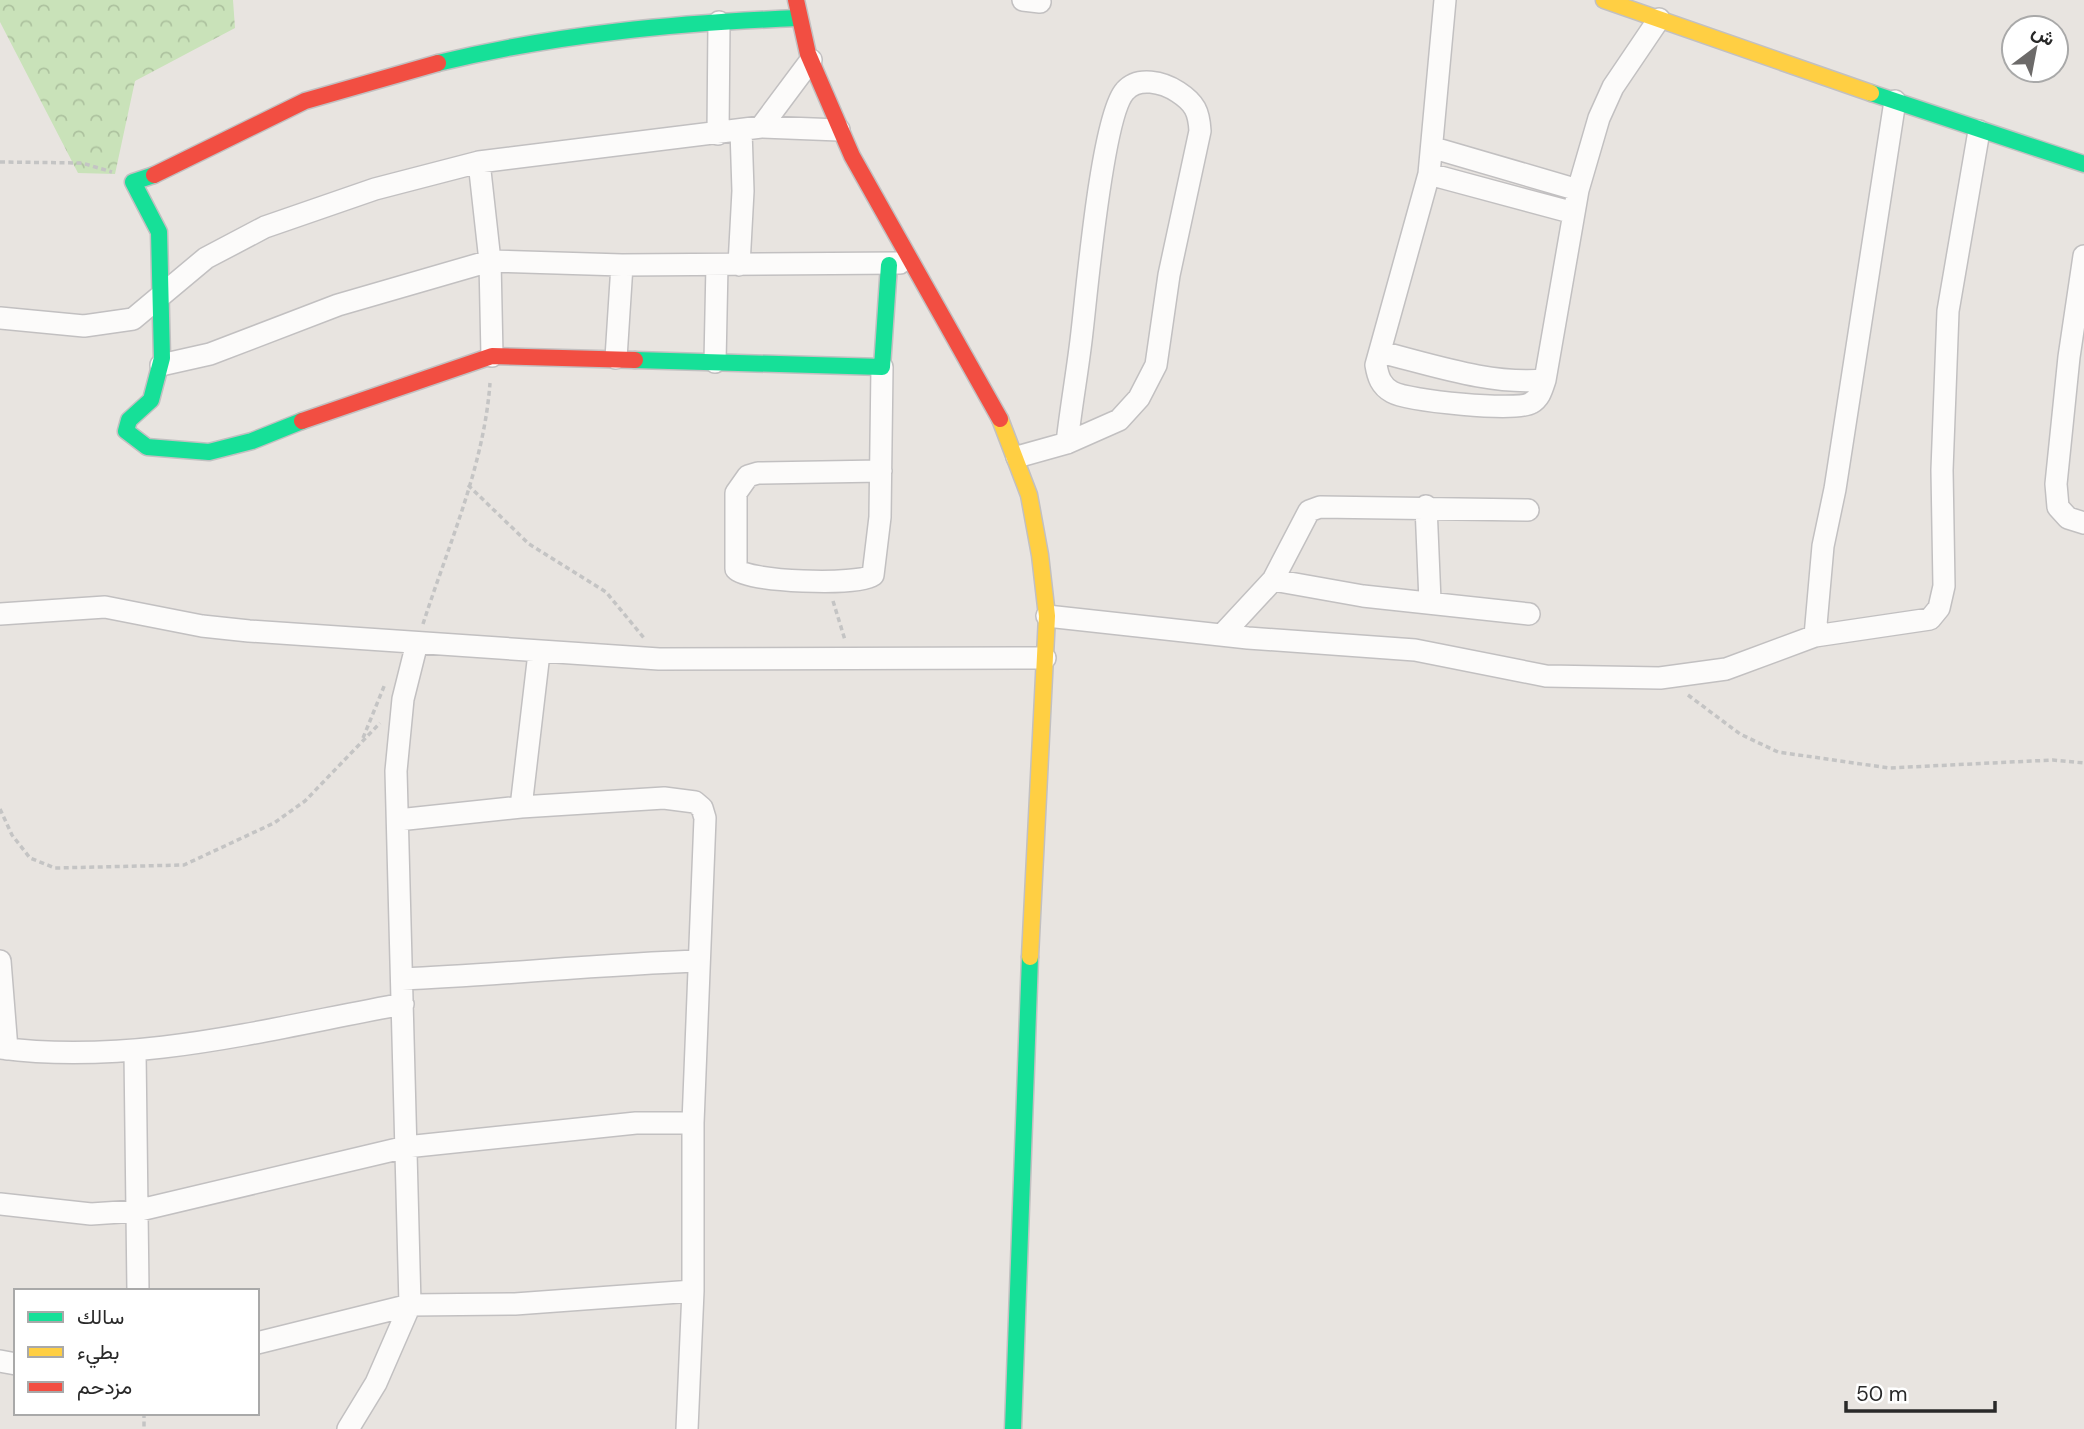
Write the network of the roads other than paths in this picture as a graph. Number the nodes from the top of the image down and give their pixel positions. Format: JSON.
{"nodes":[{"id":1,"x":796,"y":0,"type":"edge"},
{"id":2,"x":1446,"y":0,"type":"edge"},
{"id":3,"x":1604,"y":0,"type":"edge"},
{"id":4,"x":797,"y":18,"type":"junction"},
{"id":5,"x":1659,"y":19,"type":"junction"},
{"id":6,"x":719,"y":22,"type":"junction"},
{"id":7,"x":811,"y":60,"type":"junction"},
{"id":8,"x":1895,"y":101,"type":"junction"},
{"id":9,"x":751,"y":129,"type":"junction"},
{"id":10,"x":839,"y":130,"type":"junction"},
{"id":11,"x":1979,"y":131,"type":"junction"},
{"id":12,"x":718,"y":134,"type":"junction"},
{"id":13,"x":1434,"y":148,"type":"junction"},
{"id":14,"x":479,"y":162,"type":"junction"},
{"id":15,"x":2084,"y":164,"type":"edge"},
{"id":16,"x":1429,"y":174,"type":"junction"},
{"id":17,"x":1578,"y":190,"type":"junction"},
{"id":18,"x":1574,"y":213,"type":"junction"},
{"id":19,"x":2084,"y":256,"type":"edge"},
{"id":20,"x":490,"y":261,"type":"junction"},
{"id":21,"x":899,"y":263,"type":"junction"},
{"id":22,"x":622,"y":264,"type":"junction"},
{"id":23,"x":717,"y":265,"type":"junction"},
{"id":24,"x":739,"y":265,"type":"junction"},
{"id":25,"x":160,"y":299,"type":"junction"},
{"id":26,"x":0,"y":318,"type":"edge"},
{"id":27,"x":1380,"y":352,"type":"junction"},
{"id":28,"x":492,"y":356,"type":"junction"},
{"id":29,"x":616,"y":358,"type":"junction"},
{"id":30,"x":715,"y":362,"type":"junction"},
{"id":31,"x":161,"y":365,"type":"junction"},
{"id":32,"x":882,"y":367,"type":"junction"},
{"id":33,"x":1545,"y":380,"type":"junction"},
{"id":34,"x":1067,"y":443,"type":"junction"},
{"id":35,"x":1017,"y":457,"type":"junction"},
{"id":36,"x":881,"y":471,"type":"junction"},
{"id":37,"x":1426,"y":506,"type":"junction"},
{"id":38,"x":1528,"y":510,"type":"dead end"},
{"id":39,"x":2084,"y":523,"type":"edge"},
{"id":40,"x":1273,"y":580,"type":"junction"},
{"id":41,"x":1430,"y":601,"type":"junction"},
{"id":42,"x":0,"y":614,"type":"edge"},
{"id":43,"x":1529,"y":614,"type":"dead end"},
{"id":44,"x":1047,"y":617,"type":"junction"},
{"id":45,"x":1222,"y":635,"type":"junction"},
{"id":46,"x":1815,"y":636,"type":"junction"},
{"id":47,"x":417,"y":643,"type":"junction"},
{"id":48,"x":539,"y":653,"type":"junction"},
{"id":49,"x":1045,"y":658,"type":"junction"},
{"id":50,"x":521,"y":807,"type":"junction"},
{"id":51,"x":398,"y":820,"type":"junction"},
{"id":52,"x":0,"y":961,"type":"edge"},
{"id":53,"x":699,"y":961,"type":"junction"},
{"id":54,"x":402,"y":979,"type":"junction"},
{"id":55,"x":403,"y":1004,"type":"junction"},
{"id":56,"x":3,"y":1049,"type":"edge"},
{"id":57,"x":135,"y":1052,"type":"junction"},
{"id":58,"x":693,"y":1123,"type":"junction"},
{"id":59,"x":406,"y":1147,"type":"junction"},
{"id":60,"x":0,"y":1204,"type":"edge"},
{"id":61,"x":136,"y":1211,"type":"junction"},
{"id":62,"x":138,"y":1289,"type":"edge"},
{"id":63,"x":693,"y":1291,"type":"junction"},
{"id":64,"x":410,"y":1306,"type":"junction"},
{"id":65,"x":259,"y":1343,"type":"edge"},
{"id":66,"x":348,"y":1429,"type":"edge"},
{"id":67,"x":687,"y":1429,"type":"edge"},
{"id":68,"x":1013,"y":1429,"type":"edge"}],
"edges":[{"from":1,"to":4,"type":"street"},
{"from":2,"to":13,"type":"street"},
{"from":3,"to":5,"type":"street"},
{"from":4,"to":6,"type":"street"},
{"from":4,"to":7,"type":"street"},
{"from":5,"to":8,"type":"street"},
{"from":5,"to":17,"type":"street"},
{"from":6,"to":12,"type":"street"},
{"from":6,"to":25,"type":"street"},
{"from":7,"to":9,"type":"street"},
{"from":7,"to":10,"type":"street"},
{"from":8,"to":11,"type":"street"},
{"from":8,"to":46,"type":"street"},
{"from":9,"to":10,"type":"street"},
{"from":9,"to":12,"type":"street"},
{"from":9,"to":24,"type":"street"},
{"from":10,"to":21,"type":"street"},
{"from":11,"to":15,"type":"street"},
{"from":11,"to":46,"type":"street"},
{"from":12,"to":14,"type":"street"},
{"from":13,"to":16,"type":"street"},
{"from":13,"to":17,"type":"street"},
{"from":14,"to":20,"type":"street"},
{"from":14,"to":25,"type":"street"},
{"from":16,"to":18,"type":"street"},
{"from":16,"to":27,"type":"street"},
{"from":17,"to":18,"type":"street"},
{"from":18,"to":33,"type":"street"},
{"from":19,"to":39,"type":"street"},
{"from":20,"to":22,"type":"street"},
{"from":20,"to":28,"type":"street"},
{"from":20,"to":31,"type":"street"},
{"from":21,"to":24,"type":"street"},
{"from":21,"to":32,"type":"street"},
{"from":21,"to":35,"type":"street"},
{"from":22,"to":23,"type":"street"},
{"from":22,"to":29,"type":"street"},
{"from":23,"to":24,"type":"street"},
{"from":23,"to":30,"type":"street"},
{"from":25,"to":26,"type":"street"},
{"from":25,"to":31,"type":"street"},
{"from":27,"to":33,"type":"street"},
{"from":27,"to":33,"type":"street"},
{"from":28,"to":29,"type":"street"},
{"from":28,"to":31,"type":"street"},
{"from":29,"to":30,"type":"street"},
{"from":30,"to":32,"type":"street"},
{"from":32,"to":36,"type":"street"},
{"from":34,"to":34,"type":"street"},
{"from":34,"to":35,"type":"street"},
{"from":35,"to":44,"type":"street"},
{"from":36,"to":36,"type":"street"},
{"from":37,"to":38,"type":"street"},
{"from":37,"to":40,"type":"street"},
{"from":37,"to":41,"type":"street"},
{"from":40,"to":41,"type":"street"},
{"from":40,"to":45,"type":"street"},
{"from":41,"to":43,"type":"street"},
{"from":42,"to":47,"type":"street"},
{"from":44,"to":45,"type":"street"},
{"from":44,"to":49,"type":"street"},
{"from":45,"to":46,"type":"street"},
{"from":47,"to":48,"type":"street"},
{"from":47,"to":51,"type":"street"},
{"from":48,"to":49,"type":"street"},
{"from":48,"to":50,"type":"street"},
{"from":49,"to":68,"type":"street"},
{"from":50,"to":51,"type":"street"},
{"from":50,"to":53,"type":"street"},
{"from":51,"to":54,"type":"street"},
{"from":52,"to":56,"type":"street"},
{"from":53,"to":54,"type":"street"},
{"from":53,"to":58,"type":"street"},
{"from":54,"to":55,"type":"street"},
{"from":55,"to":57,"type":"street"},
{"from":55,"to":59,"type":"street"},
{"from":56,"to":57,"type":"street"},
{"from":57,"to":61,"type":"street"},
{"from":58,"to":59,"type":"street"},
{"from":58,"to":63,"type":"street"},
{"from":59,"to":61,"type":"street"},
{"from":59,"to":64,"type":"street"},
{"from":60,"to":61,"type":"street"},
{"from":61,"to":62,"type":"street"},
{"from":63,"to":64,"type":"street"},
{"from":63,"to":67,"type":"street"},
{"from":64,"to":65,"type":"street"},
{"from":64,"to":66,"type":"street"}]}
